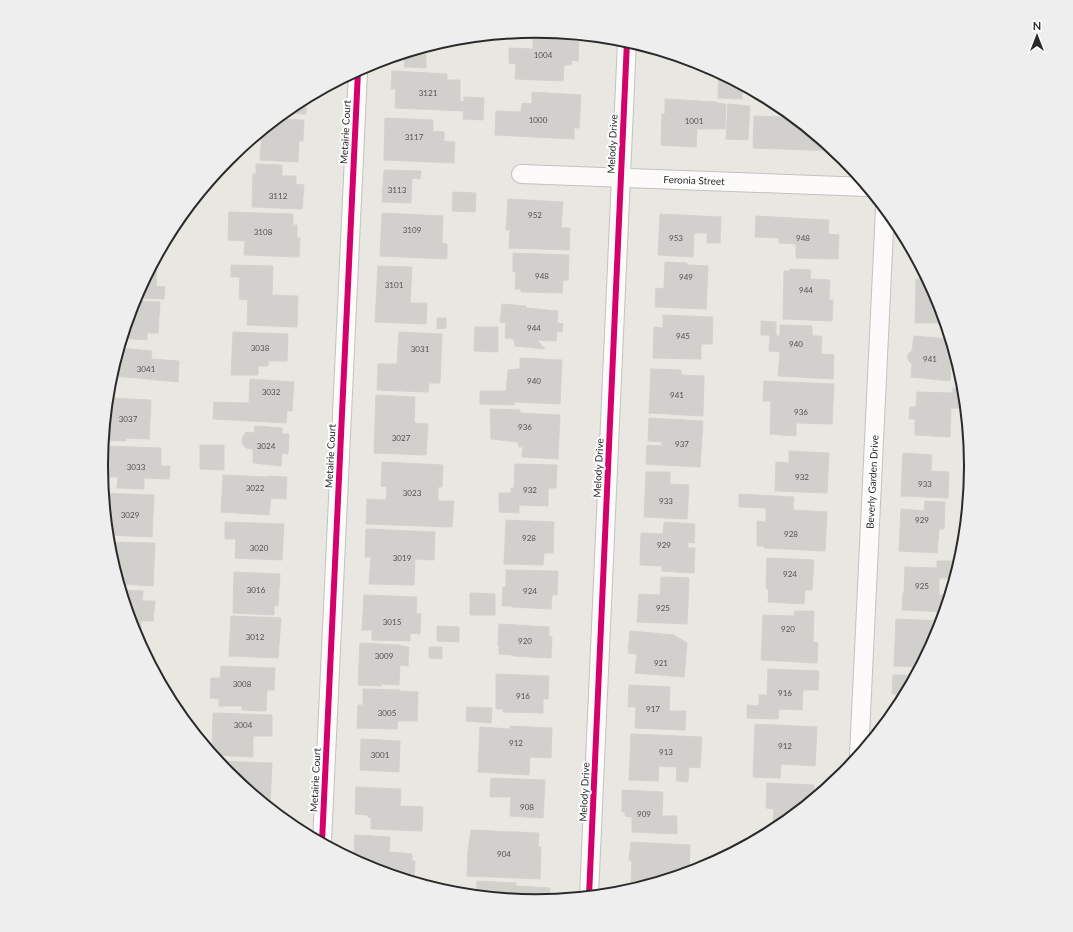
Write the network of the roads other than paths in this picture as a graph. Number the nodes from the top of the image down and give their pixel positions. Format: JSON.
{"nodes":[{"id":1,"x":627,"y":48,"type":"edge"},
{"id":2,"x":358,"y":77,"type":"edge"},
{"id":3,"x":521,"y":174,"type":"dead end"},
{"id":4,"x":621,"y":177,"type":"junction"},
{"id":5,"x":859,"y":186,"type":"edge"},
{"id":6,"x":885,"y":217,"type":"edge"},
{"id":7,"x":859,"y":746,"type":"edge"},
{"id":8,"x":322,"y":837,"type":"edge"},
{"id":9,"x":589,"y":890,"type":"edge"}],
"edges":[{"from":1,"to":4,"type":"street","name":"Melody Drive"},
{"from":2,"to":8,"type":"street","name":"Metairie Court"},
{"from":3,"to":4,"type":"street","name":"Feronia Street"},
{"from":4,"to":5,"type":"street","name":"Feronia Street"},
{"from":4,"to":9,"type":"street","name":"Melody Drive"},
{"from":6,"to":7,"type":"street","name":"Beverly Garden Drive"}]}
